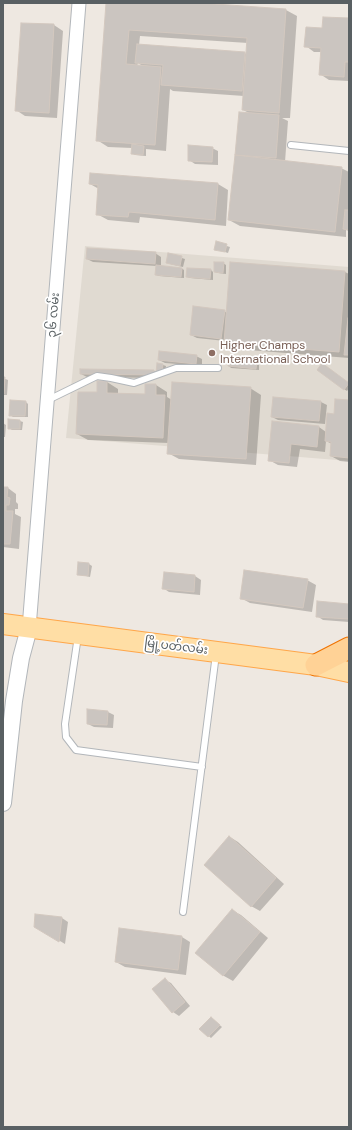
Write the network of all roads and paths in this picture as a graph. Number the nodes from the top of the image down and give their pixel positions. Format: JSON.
{"nodes":[{"id":1,"x":78,"y":3,"type":"edge"},
{"id":2,"x":291,"y":145,"type":"dead end"},
{"id":3,"x":349,"y":150,"type":"edge"},
{"id":4,"x":218,"y":368,"type":"dead end"},
{"id":5,"x":47,"y":401,"type":"junction"},
{"id":6,"x":3,"y":624,"type":"edge"},
{"id":7,"x":29,"y":628,"type":"junction"},
{"id":8,"x":78,"y":634,"type":"junction"},
{"id":9,"x":349,"y":648,"type":"edge"},
{"id":10,"x":216,"y":652,"type":"junction"},
{"id":11,"x":316,"y":665,"type":"junction"},
{"id":12,"x":349,"y":672,"type":"edge"},
{"id":13,"x":202,"y":767,"type":"junction"},
{"id":14,"x":3,"y":803,"type":"edge"},
{"id":15,"x":183,"y":912,"type":"dead end"}],
"edges":[{"from":1,"to":5,"type":"street","name":"၃၆ လမ်း"},
{"from":2,"to":3,"type":"lane"},
{"from":4,"to":5,"type":"lane"},
{"from":5,"to":7,"type":"street","name":"၃၆ လမ်း"},
{"from":6,"to":7,"type":"main road","name":"မြို့ပတ်လမ်း"},
{"from":7,"to":8,"type":"main road","name":"မြို့ပတ်လမ်း"},
{"from":7,"to":14,"type":"street"},
{"from":8,"to":10,"type":"main road","name":"မြို့ပတ်လမ်း"},
{"from":8,"to":13,"type":"lane"},
{"from":9,"to":11,"type":"highway"},
{"from":10,"to":11,"type":"main road","name":"မြို့ပတ်လမ်း"},
{"from":10,"to":13,"type":"lane"},
{"from":11,"to":12,"type":"main road","name":"မြို့ပတ်လမ်း"},
{"from":13,"to":15,"type":"lane"}]}
